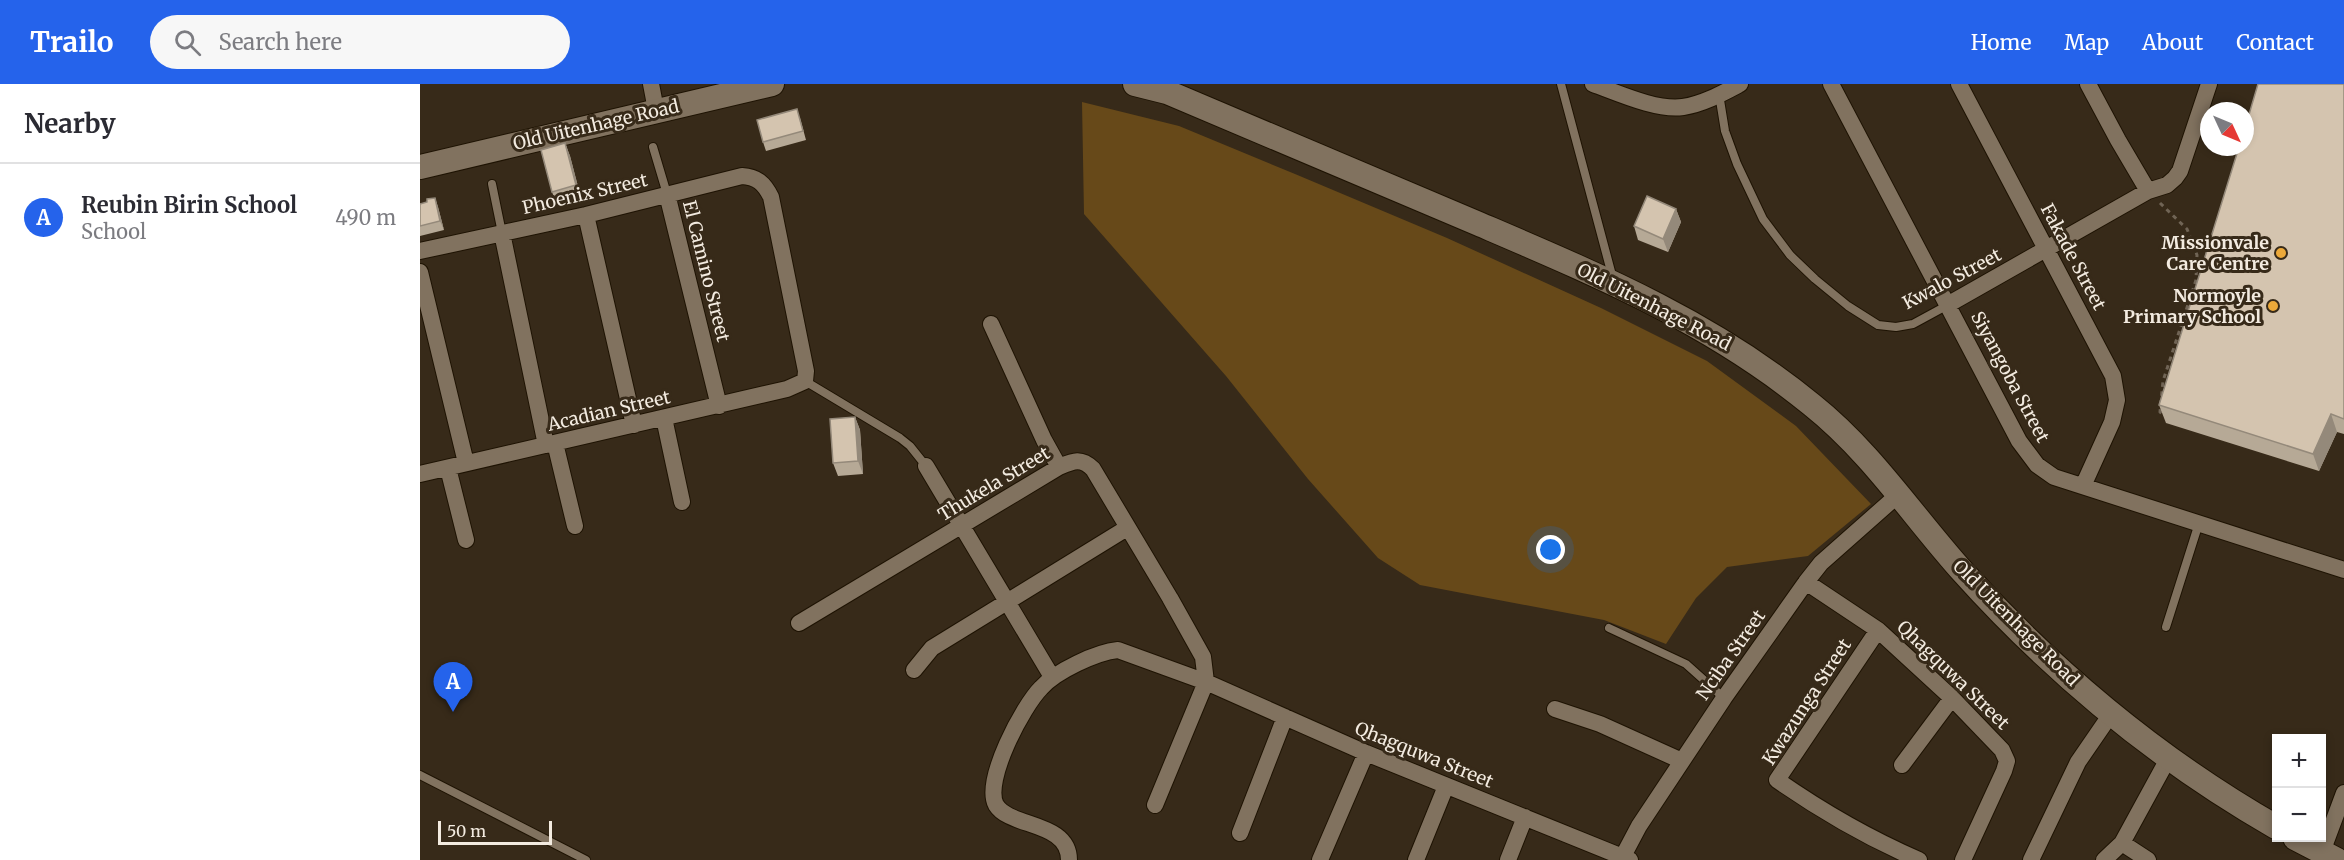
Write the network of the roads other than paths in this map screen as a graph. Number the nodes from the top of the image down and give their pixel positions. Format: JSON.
{"nodes":[{"id":1,"x":651,"y":84,"type":"edge"},
{"id":2,"x":772,"y":84,"type":"edge"},
{"id":3,"x":1135,"y":84,"type":"edge"},
{"id":4,"x":1561,"y":84,"type":"edge"},
{"id":5,"x":1593,"y":84,"type":"edge"},
{"id":6,"x":1740,"y":84,"type":"edge"},
{"id":7,"x":1831,"y":84,"type":"edge"},
{"id":8,"x":1959,"y":84,"type":"edge"},
{"id":9,"x":2088,"y":84,"type":"edge"},
{"id":10,"x":2209,"y":84,"type":"edge"},
{"id":11,"x":1168,"y":88,"type":"edge"},
{"id":12,"x":1719,"y":94,"type":"junction"},
{"id":13,"x":656,"y":110,"type":"junction"},
{"id":14,"x":653,"y":147,"type":"dead end"},
{"id":15,"x":420,"y":167,"type":"edge"},
{"id":16,"x":492,"y":184,"type":"dead end"},
{"id":17,"x":2148,"y":191,"type":"junction"},
{"id":18,"x":668,"y":194,"type":"junction"},
{"id":19,"x":586,"y":215,"type":"junction"},
{"id":20,"x":502,"y":233,"type":"junction"},
{"id":21,"x":2047,"y":249,"type":"junction"},
{"id":22,"x":420,"y":251,"type":"edge"},
{"id":23,"x":420,"y":272,"type":"edge"},
{"id":24,"x":1614,"y":282,"type":"junction"},
{"id":25,"x":1949,"y":304,"type":"junction"},
{"id":26,"x":991,"y":324,"type":"dead end"},
{"id":27,"x":805,"y":381,"type":"junction"},
{"id":28,"x":719,"y":406,"type":"junction"},
{"id":29,"x":664,"y":418,"type":"junction"},
{"id":30,"x":634,"y":425,"type":"junction"},
{"id":31,"x":551,"y":444,"type":"junction"},
{"id":32,"x":466,"y":464,"type":"junction"},
{"id":33,"x":926,"y":466,"type":"joint"},
{"id":34,"x":1059,"y":467,"type":"junction"},
{"id":35,"x":448,"y":468,"type":"junction"},
{"id":36,"x":420,"y":474,"type":"edge"},
{"id":37,"x":2083,"y":486,"type":"junction"},
{"id":38,"x":1899,"y":494,"type":"junction"},
{"id":39,"x":682,"y":502,"type":"dead end"},
{"id":40,"x":2199,"y":523,"type":"junction"},
{"id":41,"x":575,"y":526,"type":"dead end"},
{"id":42,"x":961,"y":527,"type":"junction"},
{"id":43,"x":1127,"y":528,"type":"junction"},
{"id":44,"x":466,"y":540,"type":"dead end"},
{"id":45,"x":2344,"y":570,"type":"edge"},
{"id":46,"x":1806,"y":582,"type":"junction"},
{"id":47,"x":1006,"y":602,"type":"junction"},
{"id":48,"x":800,"y":623,"type":"dead end"},
{"id":49,"x":2166,"y":627,"type":"dead end"},
{"id":50,"x":1610,"y":628,"type":"dead end"},
{"id":51,"x":1878,"y":630,"type":"junction"},
{"id":52,"x":914,"y":670,"type":"dead end"},
{"id":53,"x":1052,"y":677,"type":"junction"},
{"id":54,"x":1206,"y":682,"type":"junction"},
{"id":55,"x":1724,"y":698,"type":"junction"},
{"id":56,"x":1952,"y":698,"type":"junction"},
{"id":57,"x":1555,"y":709,"type":"dead end"},
{"id":58,"x":2111,"y":714,"type":"junction"},
{"id":59,"x":1286,"y":717,"type":"junction"},
{"id":60,"x":1366,"y":753,"type":"junction"},
{"id":61,"x":2169,"y":757,"type":"junction"},
{"id":62,"x":1682,"y":761,"type":"junction"},
{"id":63,"x":1902,"y":765,"type":"dead end"},
{"id":64,"x":420,"y":776,"type":"edge"},
{"id":65,"x":1446,"y":786,"type":"junction"},
{"id":66,"x":2344,"y":793,"type":"edge"},
{"id":67,"x":1155,"y":805,"type":"dead end"},
{"id":68,"x":1525,"y":818,"type":"junction"},
{"id":69,"x":2272,"y":824,"type":"edge"},
{"id":70,"x":1240,"y":833,"type":"dead end"},
{"id":71,"x":2302,"y":842,"type":"edge"},
{"id":72,"x":2122,"y":843,"type":"junction"},
{"id":73,"x":2326,"y":858,"type":"edge"},
{"id":74,"x":1624,"y":859,"type":"edge"},
{"id":75,"x":586,"y":860,"type":"edge"},
{"id":76,"x":1069,"y":860,"type":"edge"},
{"id":77,"x":1320,"y":860,"type":"edge"},
{"id":78,"x":1416,"y":860,"type":"edge"},
{"id":79,"x":1508,"y":860,"type":"edge"},
{"id":80,"x":1919,"y":860,"type":"edge"},
{"id":81,"x":1963,"y":860,"type":"edge"},
{"id":82,"x":2031,"y":860,"type":"edge"},
{"id":83,"x":2105,"y":860,"type":"edge"},
{"id":84,"x":2148,"y":860,"type":"edge"}],
"edges":[{"from":1,"to":13,"type":"street"},
{"from":2,"to":13,"type":"street","name":"Old Uitenhage Road"},
{"from":3,"to":11,"type":"street","name":"Old Uitenhage Road"},
{"from":4,"to":24,"type":"lane"},
{"from":5,"to":12,"type":"street"},
{"from":6,"to":12,"type":"street"},
{"from":7,"to":25,"type":"street","name":"Siyangoba Street"},
{"from":8,"to":21,"type":"street","name":"Fakade Street"},
{"from":9,"to":17,"type":"street"},
{"from":10,"to":17,"type":"street","name":"Kwalo Street"},
{"from":11,"to":24,"type":"street","name":"Old Uitenhage Road"},
{"from":12,"to":25,"type":"lane","name":"Kwalo Street"},
{"from":13,"to":15,"type":"street","name":"Old Uitenhage Road"},
{"from":14,"to":18,"type":"lane","name":"El Camino Street"},
{"from":16,"to":20,"type":"lane"},
{"from":17,"to":21,"type":"street","name":"Kwalo Street"},
{"from":18,"to":19,"type":"street","name":"Phoenix Street"},
{"from":18,"to":27,"type":"street","name":"Phoenix Street"},
{"from":18,"to":28,"type":"street","name":"El Camino Street"},
{"from":19,"to":20,"type":"street","name":"Phoenix Street"},
{"from":19,"to":30,"type":"street"},
{"from":20,"to":22,"type":"street","name":"Phoenix Street"},
{"from":20,"to":31,"type":"street"},
{"from":21,"to":25,"type":"street","name":"Kwalo Street"},
{"from":21,"to":37,"type":"street","name":"Fakade Street"},
{"from":23,"to":32,"type":"street"},
{"from":24,"to":38,"type":"street","name":"Old Uitenhage Road"},
{"from":25,"to":37,"type":"street","name":"Siyangoba Street"},
{"from":26,"to":34,"type":"street"},
{"from":27,"to":28,"type":"street","name":"Acadian Street"},
{"from":27,"to":33,"type":"lane"},
{"from":28,"to":29,"type":"street","name":"Acadian Street"},
{"from":29,"to":30,"type":"street","name":"Acadian Street"},
{"from":29,"to":39,"type":"street"},
{"from":30,"to":31,"type":"street","name":"Acadian Street"},
{"from":31,"to":32,"type":"street","name":"Acadian Street"},
{"from":31,"to":41,"type":"street"},
{"from":32,"to":35,"type":"street","name":"Acadian Street"},
{"from":33,"to":42,"type":"street"},
{"from":34,"to":42,"type":"street","name":"Thukela Street"},
{"from":34,"to":43,"type":"street","name":"Thukela Street"},
{"from":35,"to":36,"type":"street","name":"Acadian Street"},
{"from":35,"to":44,"type":"street"},
{"from":37,"to":40,"type":"street","name":"Siyangoba Street"},
{"from":38,"to":46,"type":"street","name":"Nciba Street"},
{"from":38,"to":58,"type":"street","name":"Old Uitenhage Road"},
{"from":40,"to":45,"type":"street","name":"Siyangoba Street"},
{"from":40,"to":49,"type":"lane"},
{"from":42,"to":47,"type":"street"},
{"from":42,"to":48,"type":"street","name":"Thukela Street"},
{"from":43,"to":47,"type":"street"},
{"from":43,"to":54,"type":"street","name":"Thukela Street"},
{"from":46,"to":51,"type":"street","name":"Qhagquwa Street"},
{"from":46,"to":55,"type":"street","name":"Nciba Street"},
{"from":47,"to":52,"type":"street"},
{"from":47,"to":53,"type":"street"},
{"from":50,"to":55,"type":"lane"},
{"from":51,"to":56,"type":"street","name":"Qhagquwa Street"},
{"from":51,"to":80,"type":"street","name":"Kwazunga Street"},
{"from":53,"to":54,"type":"street","name":"Qhagquwa Street"},
{"from":53,"to":76,"type":"street"},
{"from":54,"to":59,"type":"street","name":"Qhagquwa Street"},
{"from":54,"to":67,"type":"street"},
{"from":55,"to":62,"type":"street","name":"Nciba Street"},
{"from":56,"to":63,"type":"street"},
{"from":56,"to":81,"type":"street","name":"Qhagquwa Street"},
{"from":57,"to":62,"type":"street"},
{"from":58,"to":61,"type":"street","name":"Old Uitenhage Road"},
{"from":58,"to":82,"type":"street"},
{"from":59,"to":60,"type":"street","name":"Qhagquwa Street"},
{"from":59,"to":70,"type":"street"},
{"from":60,"to":65,"type":"street","name":"Qhagquwa Street"},
{"from":60,"to":77,"type":"street"},
{"from":61,"to":69,"type":"street","name":"Old Uitenhage Road"},
{"from":61,"to":72,"type":"street"},
{"from":62,"to":74,"type":"street","name":"Nciba Street"},
{"from":64,"to":75,"type":"lane"},
{"from":65,"to":68,"type":"street","name":"Qhagquwa Street"},
{"from":65,"to":78,"type":"street"},
{"from":66,"to":73,"type":"street"},
{"from":68,"to":74,"type":"street","name":"Qhagquwa Street"},
{"from":68,"to":79,"type":"street"},
{"from":71,"to":73,"type":"street"},
{"from":72,"to":83,"type":"street"},
{"from":72,"to":84,"type":"street"}]}
